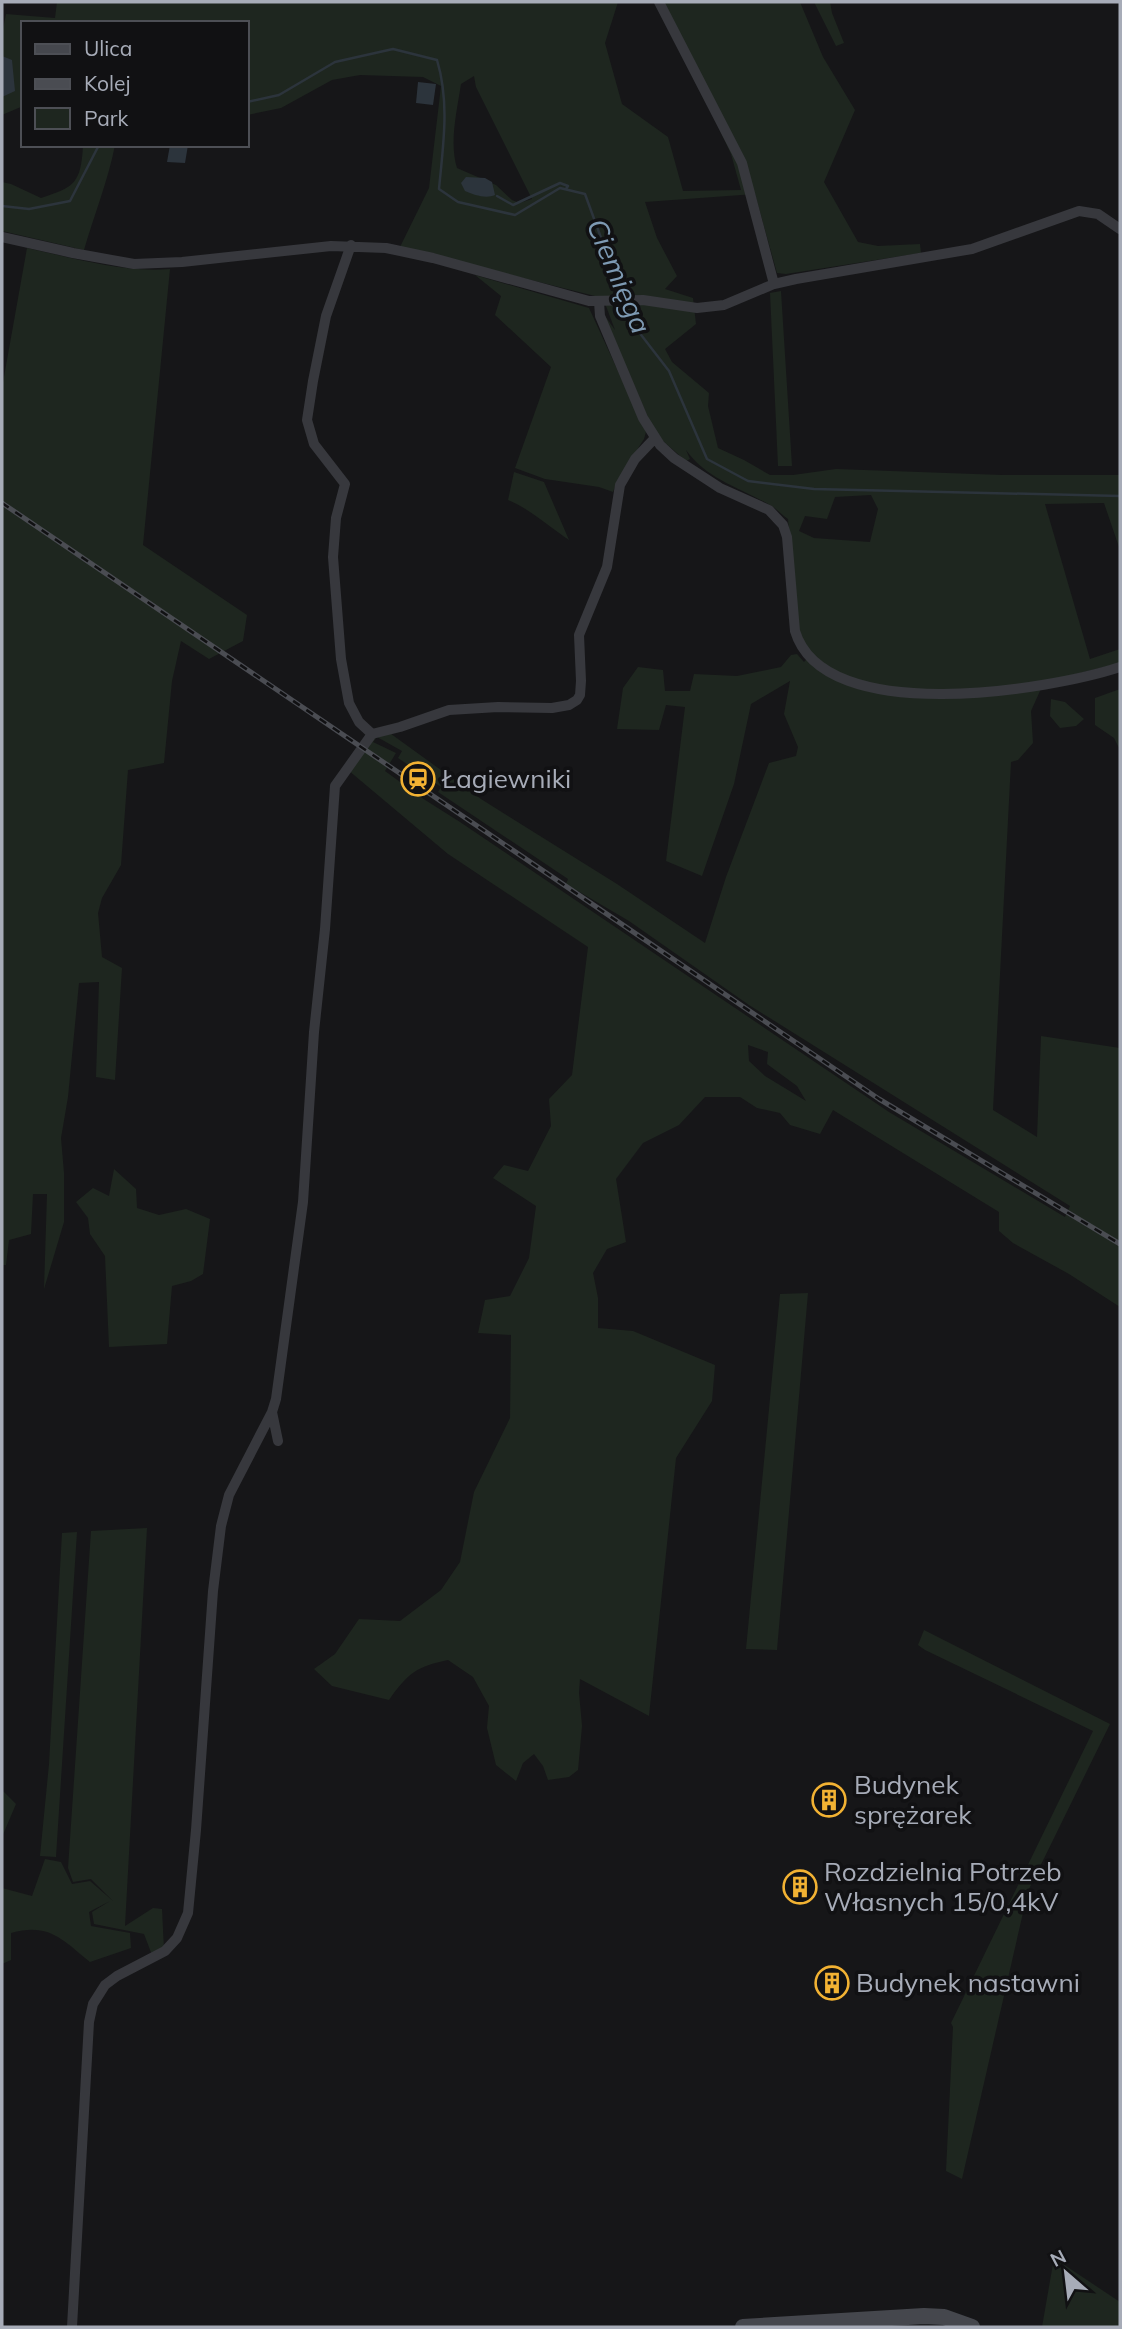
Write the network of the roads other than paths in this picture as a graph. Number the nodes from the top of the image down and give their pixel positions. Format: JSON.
{"nodes":[{"id":1,"x":659,"y":2,"type":"edge"},
{"id":2,"x":1120,"y":229,"type":"edge"},
{"id":3,"x":2,"y":237,"type":"edge"},
{"id":4,"x":351,"y":245,"type":"junction"},
{"id":5,"x":774,"y":285,"type":"junction"},
{"id":6,"x":599,"y":302,"type":"junction"},
{"id":7,"x":655,"y":438,"type":"junction"},
{"id":8,"x":1120,"y":667,"type":"edge"},
{"id":9,"x":372,"y":734,"type":"junction"},
{"id":10,"x":272,"y":1412,"type":"junction"},
{"id":11,"x":278,"y":1441,"type":"dead end"},
{"id":12,"x":72,"y":2327,"type":"edge"},
{"id":13,"x":743,"y":2327,"type":"edge"},
{"id":14,"x":972,"y":2327,"type":"edge"}],
"edges":[{"from":1,"to":5,"type":"street"},
{"from":2,"to":5,"type":"street"},
{"from":3,"to":4,"type":"street"},
{"from":4,"to":6,"type":"street"},
{"from":4,"to":9,"type":"street"},
{"from":5,"to":6,"type":"street"},
{"from":6,"to":7,"type":"street"},
{"from":7,"to":8,"type":"street"},
{"from":7,"to":9,"type":"street"},
{"from":9,"to":10,"type":"street"},
{"from":10,"to":11,"type":"street"},
{"from":10,"to":12,"type":"street"},
{"from":13,"to":14,"type":"street"}]}
